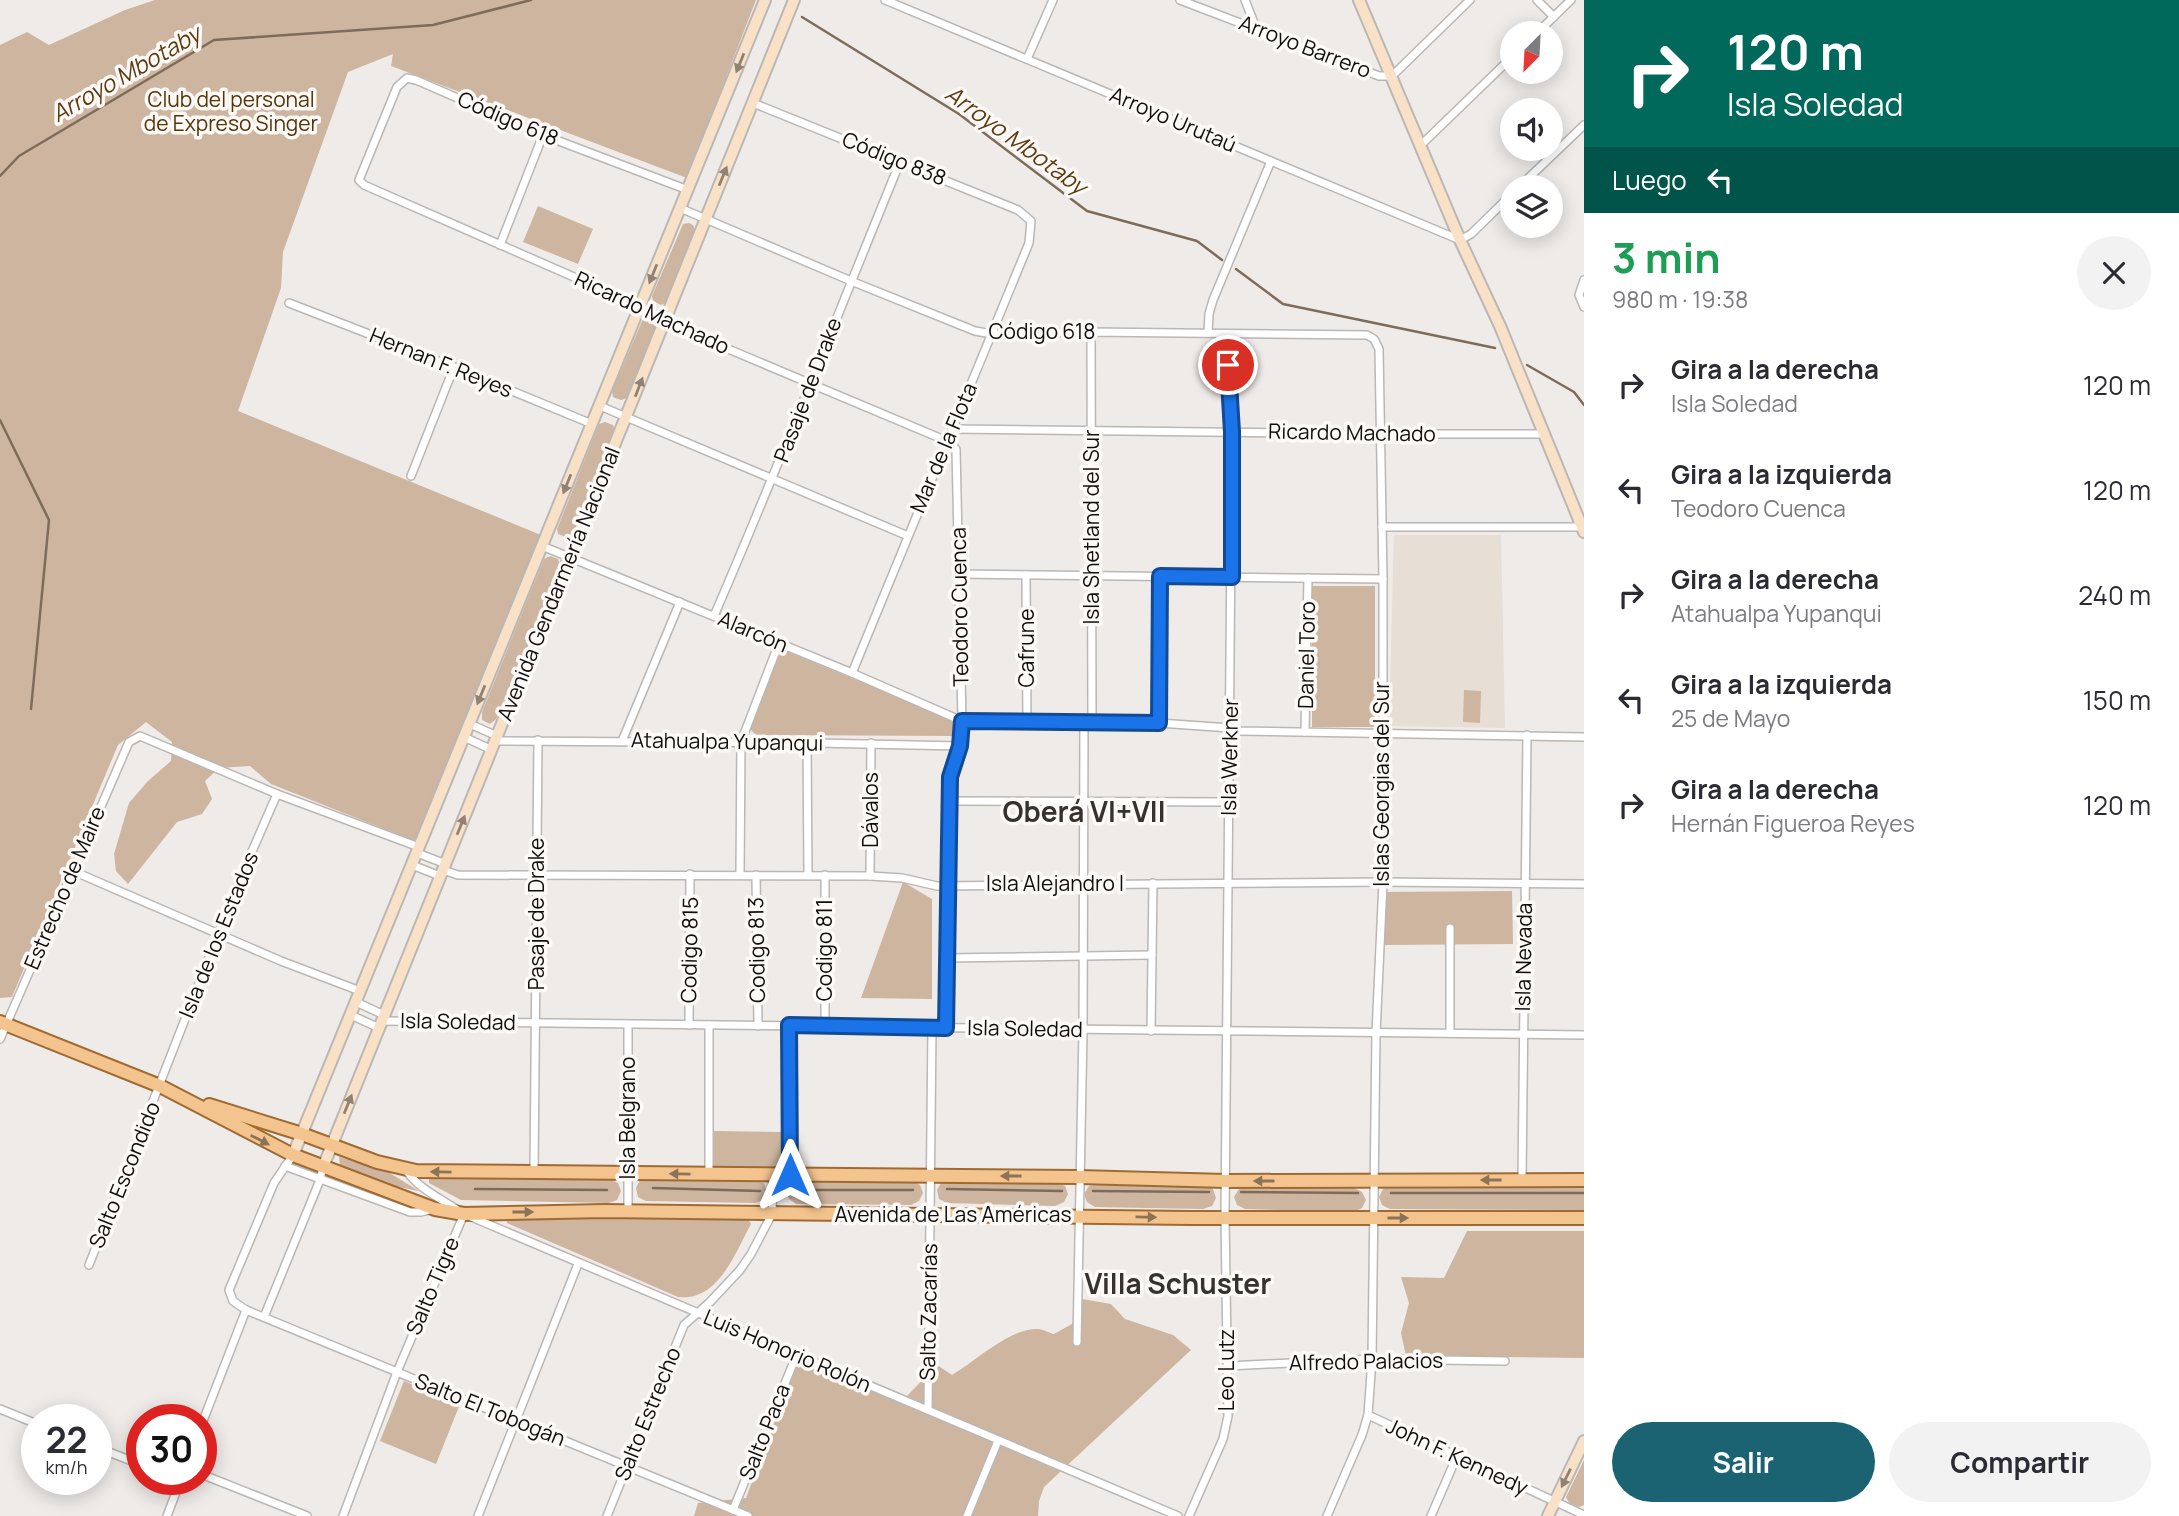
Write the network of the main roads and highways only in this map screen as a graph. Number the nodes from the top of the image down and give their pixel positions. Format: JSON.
{"nodes":[{"id":1,"x":3,"y":1023,"type":"edge"},
{"id":2,"x":179,"y":1095,"type":"junction"},
{"id":3,"x":1584,"y":1180,"type":"edge"},
{"id":4,"x":1584,"y":1218,"type":"edge"}],
"edges":[{"from":1,"to":2,"type":"main road","name":"Avenida de Las Américas"},
{"from":3,"to":2,"type":"main road","name":"Avenida de Las Américas","one_way":true},
{"from":2,"to":4,"type":"main road","name":"Avenida de Las Américas","one_way":true}]}
